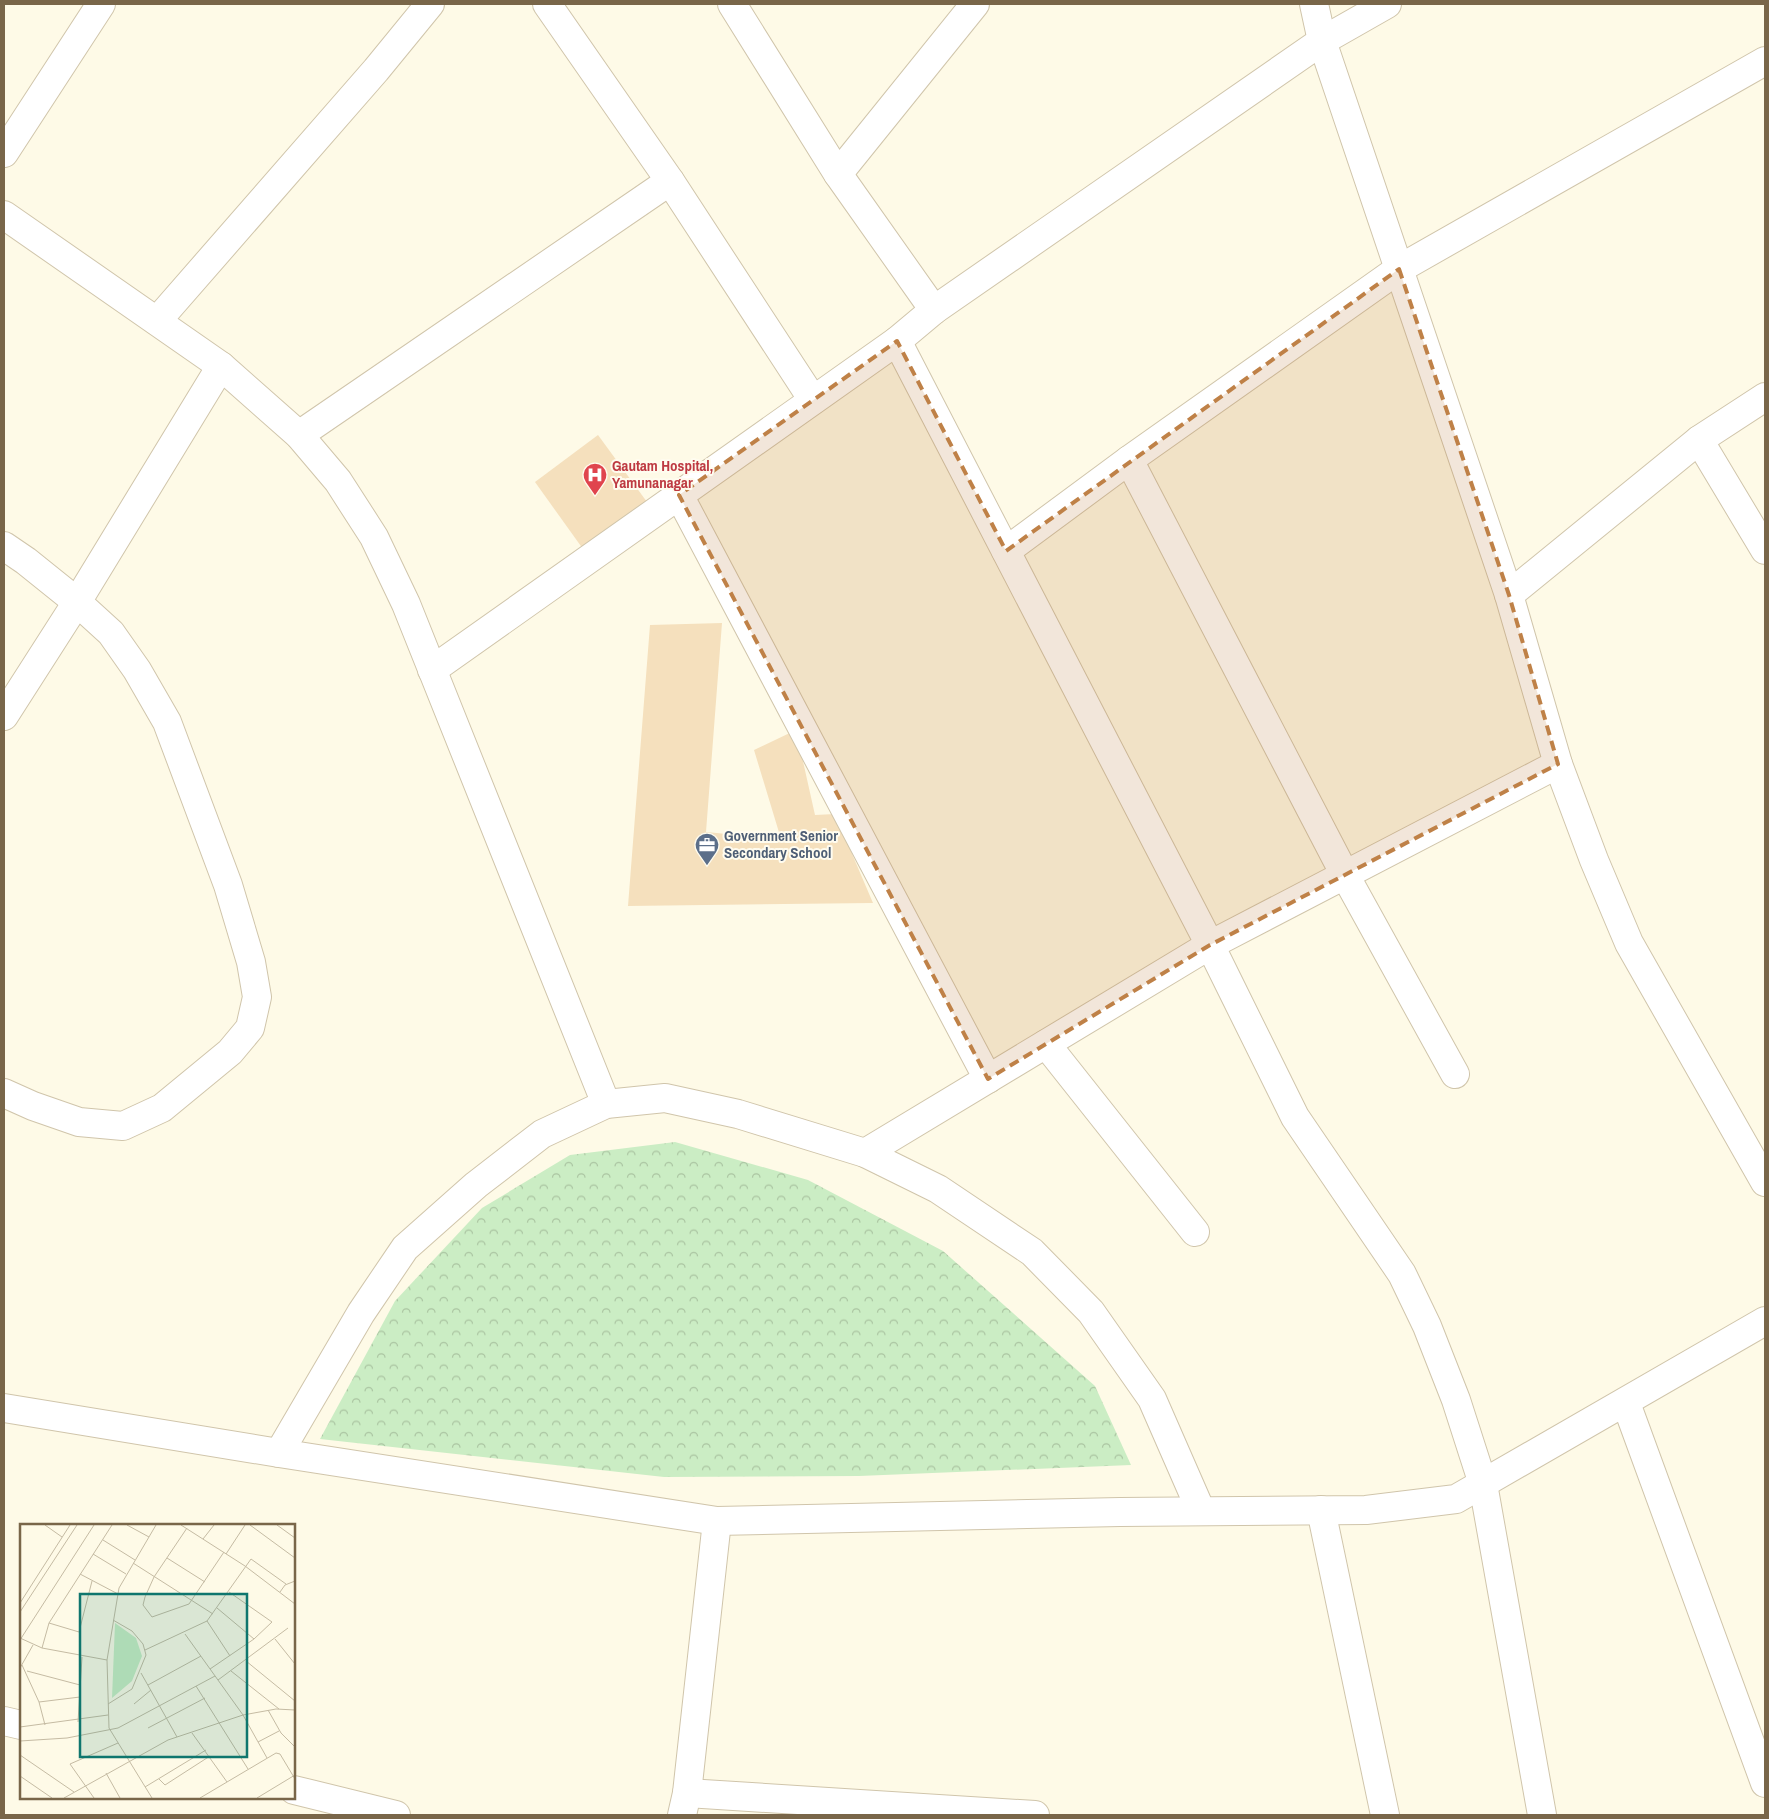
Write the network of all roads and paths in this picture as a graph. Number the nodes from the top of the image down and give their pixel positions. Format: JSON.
{"nodes":[{"id":1,"x":101,"y":4,"type":"edge"},
{"id":2,"x":430,"y":4,"type":"edge"},
{"id":3,"x":547,"y":4,"type":"edge"},
{"id":4,"x":732,"y":4,"type":"edge"},
{"id":5,"x":975,"y":4,"type":"edge"},
{"id":6,"x":1314,"y":4,"type":"edge"},
{"id":7,"x":1387,"y":4,"type":"edge"},
{"id":8,"x":1322,"y":41,"type":"junction"},
{"id":9,"x":1765,"y":61,"type":"edge"},
{"id":10,"x":4,"y":153,"type":"edge"},
{"id":11,"x":838,"y":174,"type":"junction"},
{"id":12,"x":670,"y":180,"type":"junction"},
{"id":13,"x":4,"y":215,"type":"edge"},
{"id":14,"x":1399,"y":269,"type":"junction"},
{"id":15,"x":934,"y":310,"type":"junction"},
{"id":16,"x":157,"y":321,"type":"junction"},
{"id":17,"x":897,"y":342,"type":"junction"},
{"id":18,"x":222,"y":366,"type":"junction"},
{"id":19,"x":1765,"y":398,"type":"edge"},
{"id":20,"x":813,"y":400,"type":"junction"},
{"id":21,"x":299,"y":435,"type":"junction"},
{"id":22,"x":1699,"y":440,"type":"junction"},
{"id":23,"x":1129,"y":460,"type":"junction"},
{"id":24,"x":679,"y":495,"type":"junction"},
{"id":25,"x":4,"y":546,"type":"edge"},
{"id":26,"x":1765,"y":550,"type":"edge"},
{"id":27,"x":1006,"y":551,"type":"junction"},
{"id":28,"x":1509,"y":595,"type":"junction"},
{"id":29,"x":77,"y":602,"type":"junction"},
{"id":30,"x":432,"y":670,"type":"junction"},
{"id":31,"x":4,"y":716,"type":"edge"},
{"id":32,"x":1558,"y":764,"type":"junction"},
{"id":33,"x":1345,"y":875,"type":"junction"},
{"id":34,"x":1210,"y":946,"type":"junction"},
{"id":35,"x":1046,"y":1044,"type":"junction"},
{"id":36,"x":1454,"y":1074,"type":"dead end"},
{"id":37,"x":988,"y":1079,"type":"junction"},
{"id":38,"x":4,"y":1093,"type":"edge"},
{"id":39,"x":606,"y":1104,"type":"junction"},
{"id":40,"x":864,"y":1153,"type":"junction"},
{"id":41,"x":1765,"y":1182,"type":"edge"},
{"id":42,"x":1195,"y":1232,"type":"dead end"},
{"id":43,"x":1765,"y":1322,"type":"edge"},
{"id":44,"x":1626,"y":1403,"type":"junction"},
{"id":45,"x":4,"y":1408,"type":"edge"},
{"id":46,"x":279,"y":1453,"type":"junction"},
{"id":47,"x":1483,"y":1484,"type":"junction"},
{"id":48,"x":1321,"y":1510,"type":"junction"},
{"id":49,"x":1201,"y":1511,"type":"junction"},
{"id":50,"x":717,"y":1521,"type":"junction"},
{"id":51,"x":4,"y":1721,"type":"edge"},
{"id":52,"x":20,"y":1725,"type":"edge"},
{"id":53,"x":1765,"y":1783,"type":"edge"},
{"id":54,"x":295,"y":1790,"type":"edge"},
{"id":55,"x":684,"y":1804,"type":"edge"},
{"id":56,"x":987,"y":1814,"type":"edge"},
{"id":57,"x":396,"y":1815,"type":"edge"},
{"id":58,"x":1035,"y":1815,"type":"edge"},
{"id":59,"x":1385,"y":1815,"type":"edge"},
{"id":60,"x":1542,"y":1815,"type":"edge"}],
"edges":[{"from":1,"to":10,"type":"street"},
{"from":2,"to":16,"type":"street"},
{"from":3,"to":12,"type":"street"},
{"from":4,"to":11,"type":"street"},
{"from":5,"to":11,"type":"street"},
{"from":6,"to":8,"type":"street"},
{"from":7,"to":8,"type":"street"},
{"from":8,"to":14,"type":"street"},
{"from":8,"to":15,"type":"street"},
{"from":9,"to":14,"type":"street"},
{"from":11,"to":15,"type":"street"},
{"from":12,"to":20,"type":"street"},
{"from":12,"to":21,"type":"street"},
{"from":13,"to":16,"type":"street"},
{"from":14,"to":23,"type":"street"},
{"from":14,"to":28,"type":"street"},
{"from":15,"to":17,"type":"street"},
{"from":16,"to":18,"type":"street"},
{"from":17,"to":20,"type":"street"},
{"from":17,"to":27,"type":"street"},
{"from":18,"to":21,"type":"street"},
{"from":18,"to":29,"type":"street"},
{"from":19,"to":22,"type":"street"},
{"from":20,"to":24,"type":"street"},
{"from":21,"to":30,"type":"street"},
{"from":22,"to":26,"type":"street"},
{"from":22,"to":28,"type":"street"},
{"from":23,"to":27,"type":"street"},
{"from":23,"to":33,"type":"street"},
{"from":24,"to":30,"type":"street"},
{"from":24,"to":37,"type":"street"},
{"from":25,"to":29,"type":"street"},
{"from":27,"to":34,"type":"street"},
{"from":28,"to":32,"type":"street"},
{"from":29,"to":31,"type":"street"},
{"from":29,"to":38,"type":"street"},
{"from":30,"to":39,"type":"street"},
{"from":32,"to":33,"type":"street"},
{"from":32,"to":41,"type":"street"},
{"from":33,"to":34,"type":"street"},
{"from":33,"to":36,"type":"street"},
{"from":34,"to":35,"type":"street"},
{"from":34,"to":47,"type":"street"},
{"from":35,"to":37,"type":"street"},
{"from":35,"to":42,"type":"street"},
{"from":37,"to":40,"type":"street"},
{"from":39,"to":40,"type":"street"},
{"from":39,"to":46,"type":"street"},
{"from":40,"to":49,"type":"street"},
{"from":43,"to":44,"type":"street"},
{"from":44,"to":47,"type":"street"},
{"from":44,"to":53,"type":"street"},
{"from":45,"to":46,"type":"street"},
{"from":46,"to":50,"type":"street"},
{"from":47,"to":48,"type":"street"},
{"from":47,"to":60,"type":"street"},
{"from":48,"to":49,"type":"street"},
{"from":48,"to":59,"type":"street"},
{"from":49,"to":50,"type":"street"},
{"from":50,"to":55,"type":"street"},
{"from":51,"to":52,"type":"street"},
{"from":54,"to":57,"type":"street"},
{"from":55,"to":56,"type":"street"},
{"from":56,"to":58,"type":"street"}]}
